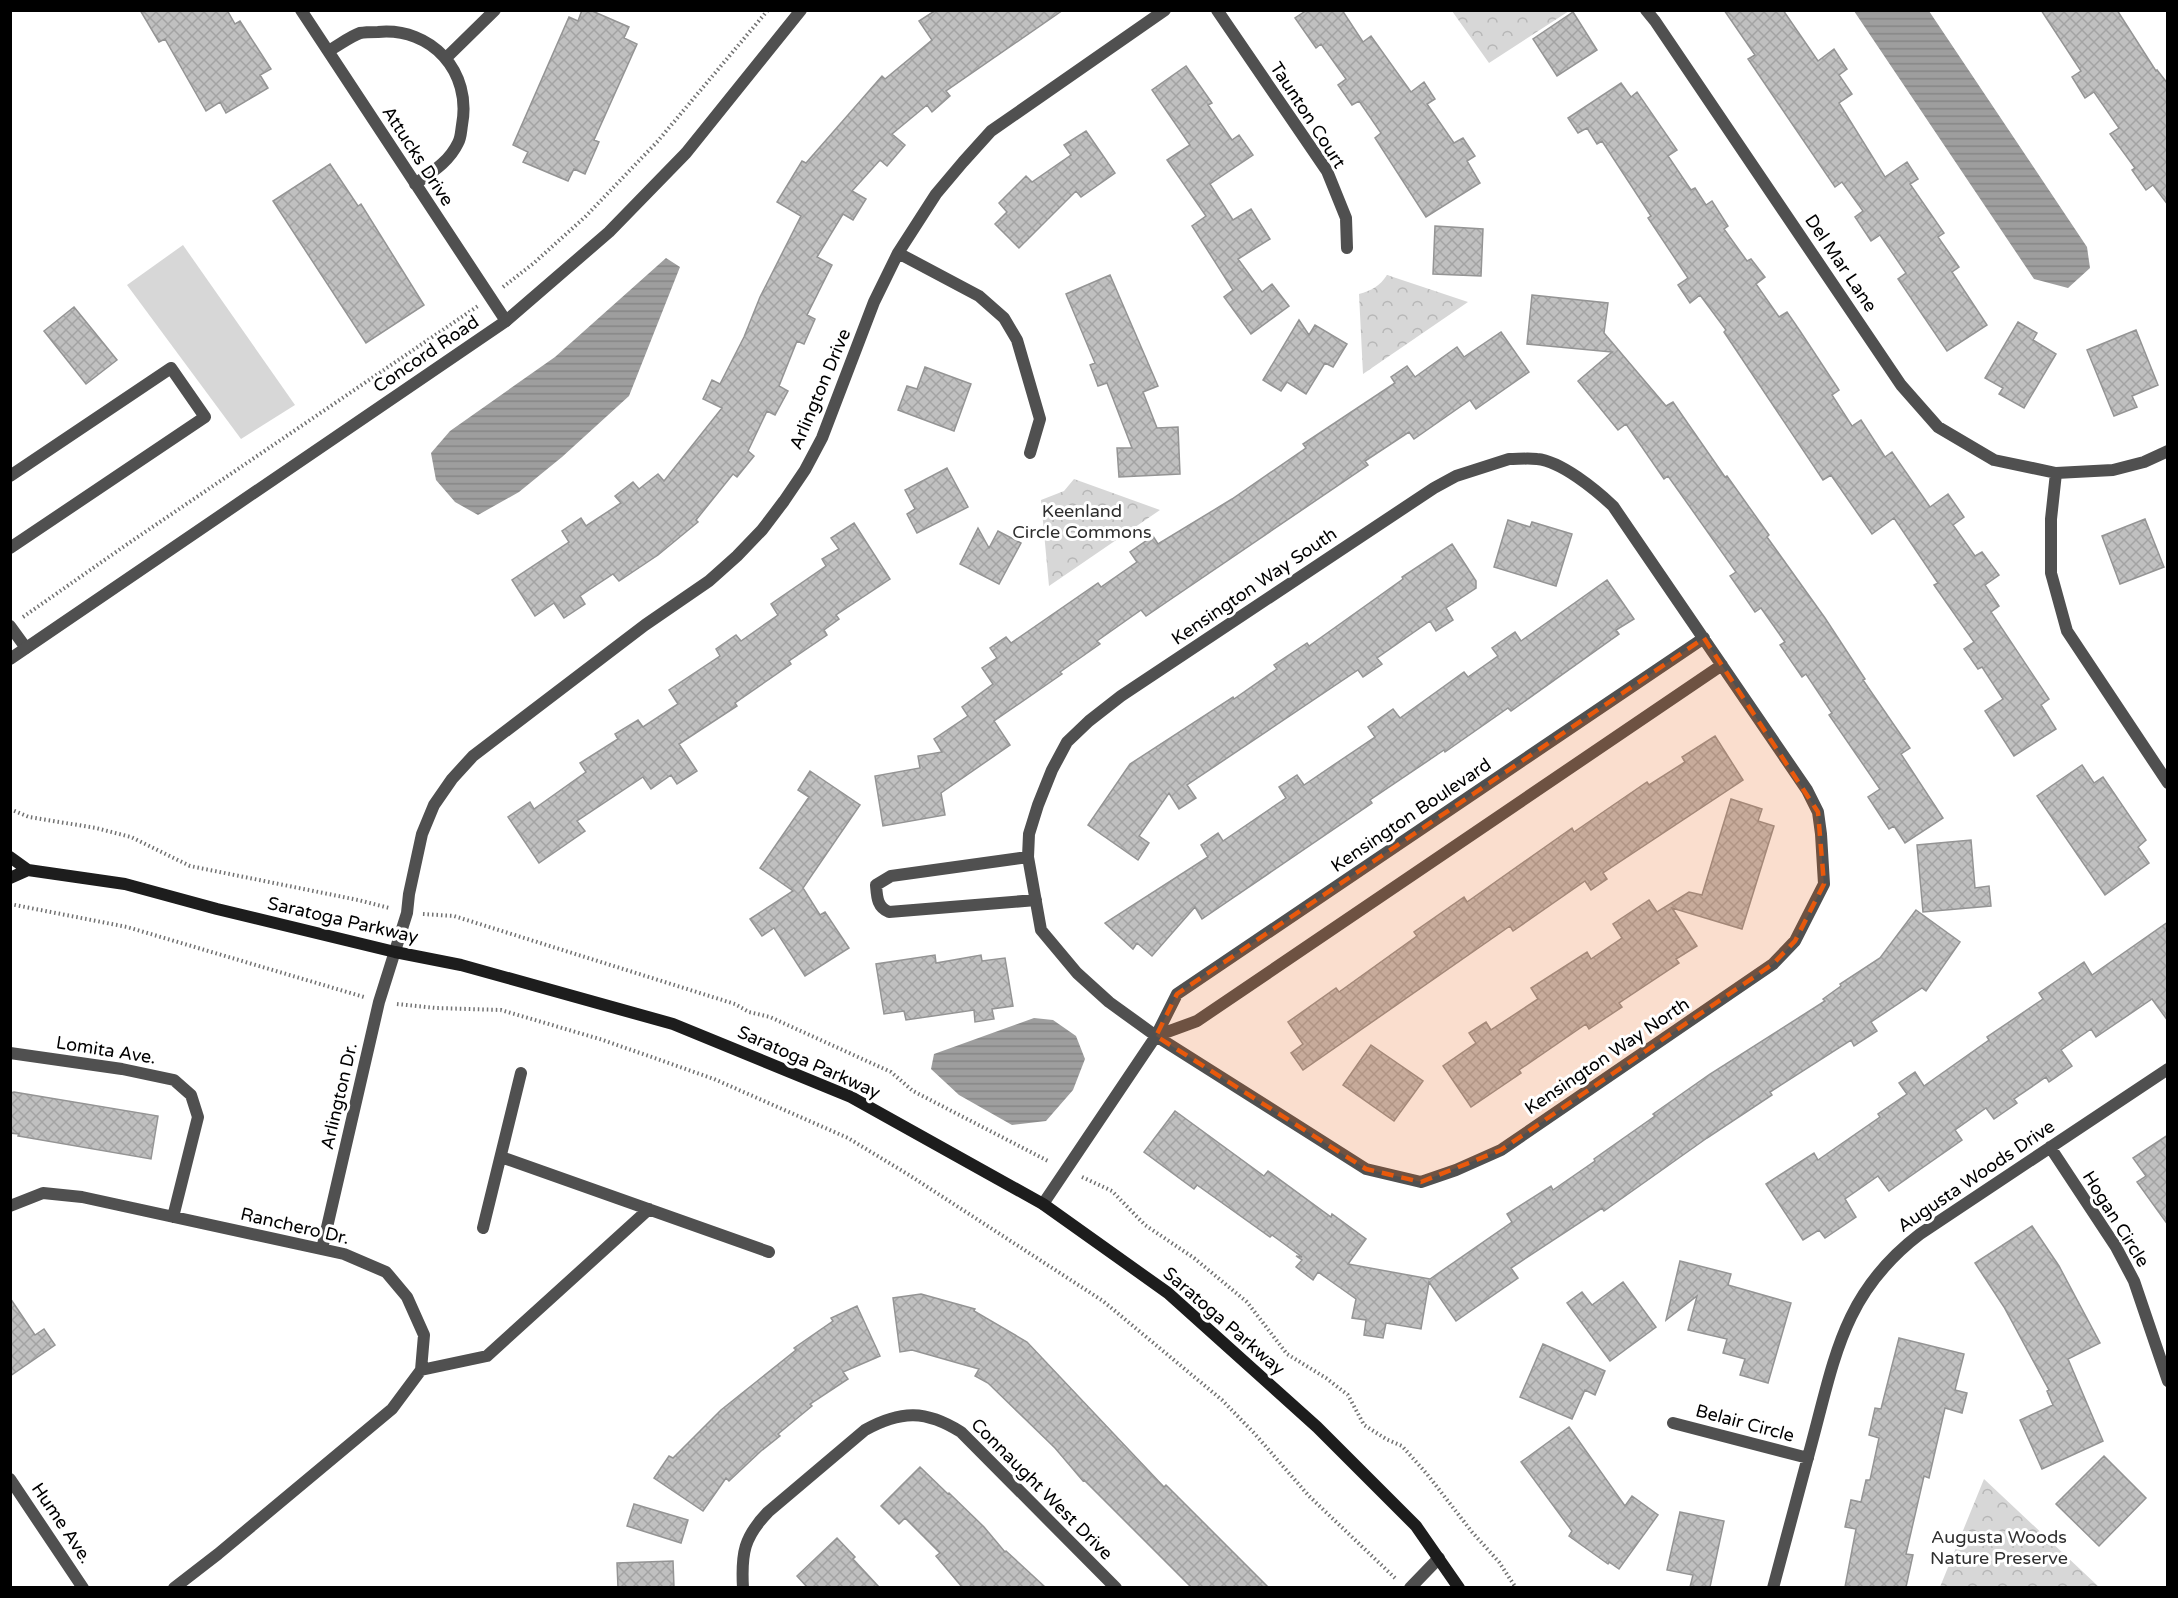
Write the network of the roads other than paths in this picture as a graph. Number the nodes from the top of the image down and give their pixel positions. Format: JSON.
{"nodes":[{"id":1,"x":301,"y":10,"type":"edge"},
{"id":2,"x":495,"y":10,"type":"edge"},
{"id":3,"x":801,"y":10,"type":"edge"},
{"id":4,"x":1165,"y":10,"type":"edge"},
{"id":5,"x":1217,"y":10,"type":"edge"},
{"id":6,"x":1646,"y":10,"type":"edge"},
{"id":7,"x":328,"y":51,"type":"junction"},
{"id":8,"x":446,"y":57,"type":"junction"},
{"id":9,"x":415,"y":184,"type":"junction"},
{"id":10,"x":1347,"y":248,"type":"dead end"},
{"id":11,"x":898,"y":253,"type":"junction"},
{"id":12,"x":506,"y":321,"type":"junction"},
{"id":13,"x":2168,"y":451,"type":"edge"},
{"id":14,"x":1030,"y":453,"type":"dead end"},
{"id":15,"x":2056,"y":473,"type":"junction"},
{"id":16,"x":10,"y":476,"type":"edge"},
{"id":17,"x":10,"y":548,"type":"edge"},
{"id":18,"x":15,"y":623,"type":"edge"},
{"id":19,"x":1704,"y":638,"type":"junction"},
{"id":20,"x":26,"y":648,"type":"junction"},
{"id":21,"x":10,"y":659,"type":"edge"},
{"id":22,"x":1722,"y":665,"type":"junction"},
{"id":23,"x":2168,"y":783,"type":"edge"},
{"id":24,"x":10,"y":857,"type":"edge"},
{"id":25,"x":1028,"y":857,"type":"junction"},
{"id":26,"x":28,"y":870,"type":"junction"},
{"id":27,"x":10,"y":878,"type":"edge"},
{"id":28,"x":1036,"y":900,"type":"junction"},
{"id":29,"x":395,"y":952,"type":"junction"},
{"id":30,"x":1156,"y":1036,"type":"junction"},
{"id":31,"x":10,"y":1053,"type":"edge"},
{"id":32,"x":2168,"y":1069,"type":"edge"},
{"id":33,"x":520,"y":1073,"type":"dead end"},
{"id":34,"x":2050,"y":1147,"type":"junction"},
{"id":35,"x":501,"y":1157,"type":"junction"},
{"id":36,"x":1043,"y":1204,"type":"junction"},
{"id":37,"x":10,"y":1206,"type":"edge"},
{"id":38,"x":649,"y":1209,"type":"junction"},
{"id":39,"x":173,"y":1217,"type":"junction"},
{"id":40,"x":483,"y":1228,"type":"dead end"},
{"id":41,"x":322,"y":1249,"type":"junction"},
{"id":42,"x":769,"y":1252,"type":"dead end"},
{"id":43,"x":421,"y":1370,"type":"junction"},
{"id":44,"x":2168,"y":1381,"type":"edge"},
{"id":45,"x":1673,"y":1423,"type":"dead end"},
{"id":46,"x":1808,"y":1458,"type":"junction"},
{"id":47,"x":10,"y":1479,"type":"edge"},
{"id":48,"x":1439,"y":1558,"type":"junction"},
{"id":49,"x":83,"y":1587,"type":"edge"},
{"id":50,"x":174,"y":1587,"type":"edge"},
{"id":51,"x":743,"y":1587,"type":"edge"},
{"id":52,"x":1116,"y":1587,"type":"edge"},
{"id":53,"x":1410,"y":1587,"type":"edge"},
{"id":54,"x":1459,"y":1587,"type":"edge"},
{"id":55,"x":1773,"y":1587,"type":"edge"}],
"edges":[{"from":1,"to":7,"type":"street","name":"Attucks Drive"},
{"from":2,"to":8,"type":"street"},
{"from":3,"to":12,"type":"street","name":"Concord Road"},
{"from":4,"to":11,"type":"street","name":"Arlington Drive"},
{"from":5,"to":10,"type":"street","name":"Taunton Court"},
{"from":6,"to":15,"type":"street","name":"Del Mar Lane"},
{"from":7,"to":8,"type":"street"},
{"from":7,"to":9,"type":"street","name":"Attucks Drive"},
{"from":8,"to":9,"type":"street"},
{"from":9,"to":12,"type":"street","name":"Attucks Drive"},
{"from":11,"to":14,"type":"street"},
{"from":11,"to":29,"type":"street","name":"Arlington Drive"},
{"from":12,"to":20,"type":"street","name":"Concord Road"},
{"from":13,"to":15,"type":"street","name":"Del Mar Lane"},
{"from":15,"to":23,"type":"street"},
{"from":16,"to":17,"type":"street"},
{"from":18,"to":20,"type":"street"},
{"from":19,"to":22,"type":"street","name":"Kensington Way South"},
{"from":19,"to":25,"type":"street","name":"Kensington Way South"},
{"from":19,"to":30,"type":"street","name":"Kensington Boulevard"},
{"from":20,"to":21,"type":"street","name":"Concord Road"},
{"from":22,"to":30,"type":"street"},
{"from":22,"to":30,"type":"street","name":"Kensington Way North"},
{"from":24,"to":26,"type":"street","name":"Saratoga Parkway"},
{"from":25,"to":28,"type":"street","name":"Kensington Way South"},
{"from":25,"to":28,"type":"street"},
{"from":26,"to":27,"type":"street"},
{"from":26,"to":29,"type":"street","name":"Saratoga Parkway"},
{"from":28,"to":30,"type":"street","name":"Kensington Way South"},
{"from":29,"to":36,"type":"street","name":"Saratoga Parkway"},
{"from":29,"to":41,"type":"street","name":"Arlington Dr."},
{"from":30,"to":36,"type":"street","name":"Kensington Boulevard"},
{"from":31,"to":39,"type":"street","name":"Lomita Ave."},
{"from":32,"to":34,"type":"street","name":"Augusta Woods Drive"},
{"from":33,"to":35,"type":"street"},
{"from":34,"to":44,"type":"street","name":"Hogan Circle"},
{"from":34,"to":46,"type":"street","name":"Augusta Woods Drive"},
{"from":35,"to":38,"type":"street"},
{"from":35,"to":40,"type":"street"},
{"from":36,"to":48,"type":"street","name":"Saratoga Parkway"},
{"from":37,"to":39,"type":"street","name":"Ranchero Dr."},
{"from":38,"to":42,"type":"street"},
{"from":38,"to":43,"type":"street"},
{"from":39,"to":41,"type":"street","name":"Ranchero Dr."},
{"from":41,"to":43,"type":"street","name":"Ranchero Dr."},
{"from":43,"to":50,"type":"street"},
{"from":45,"to":46,"type":"street","name":"Belair Circle"},
{"from":46,"to":55,"type":"street","name":"Augusta Woods Drive"},
{"from":47,"to":49,"type":"street","name":"Hume Ave."},
{"from":48,"to":53,"type":"street"},
{"from":48,"to":54,"type":"street","name":"Saratoga Parkway"},
{"from":51,"to":52,"type":"street","name":"Connaught West Drive"}]}
